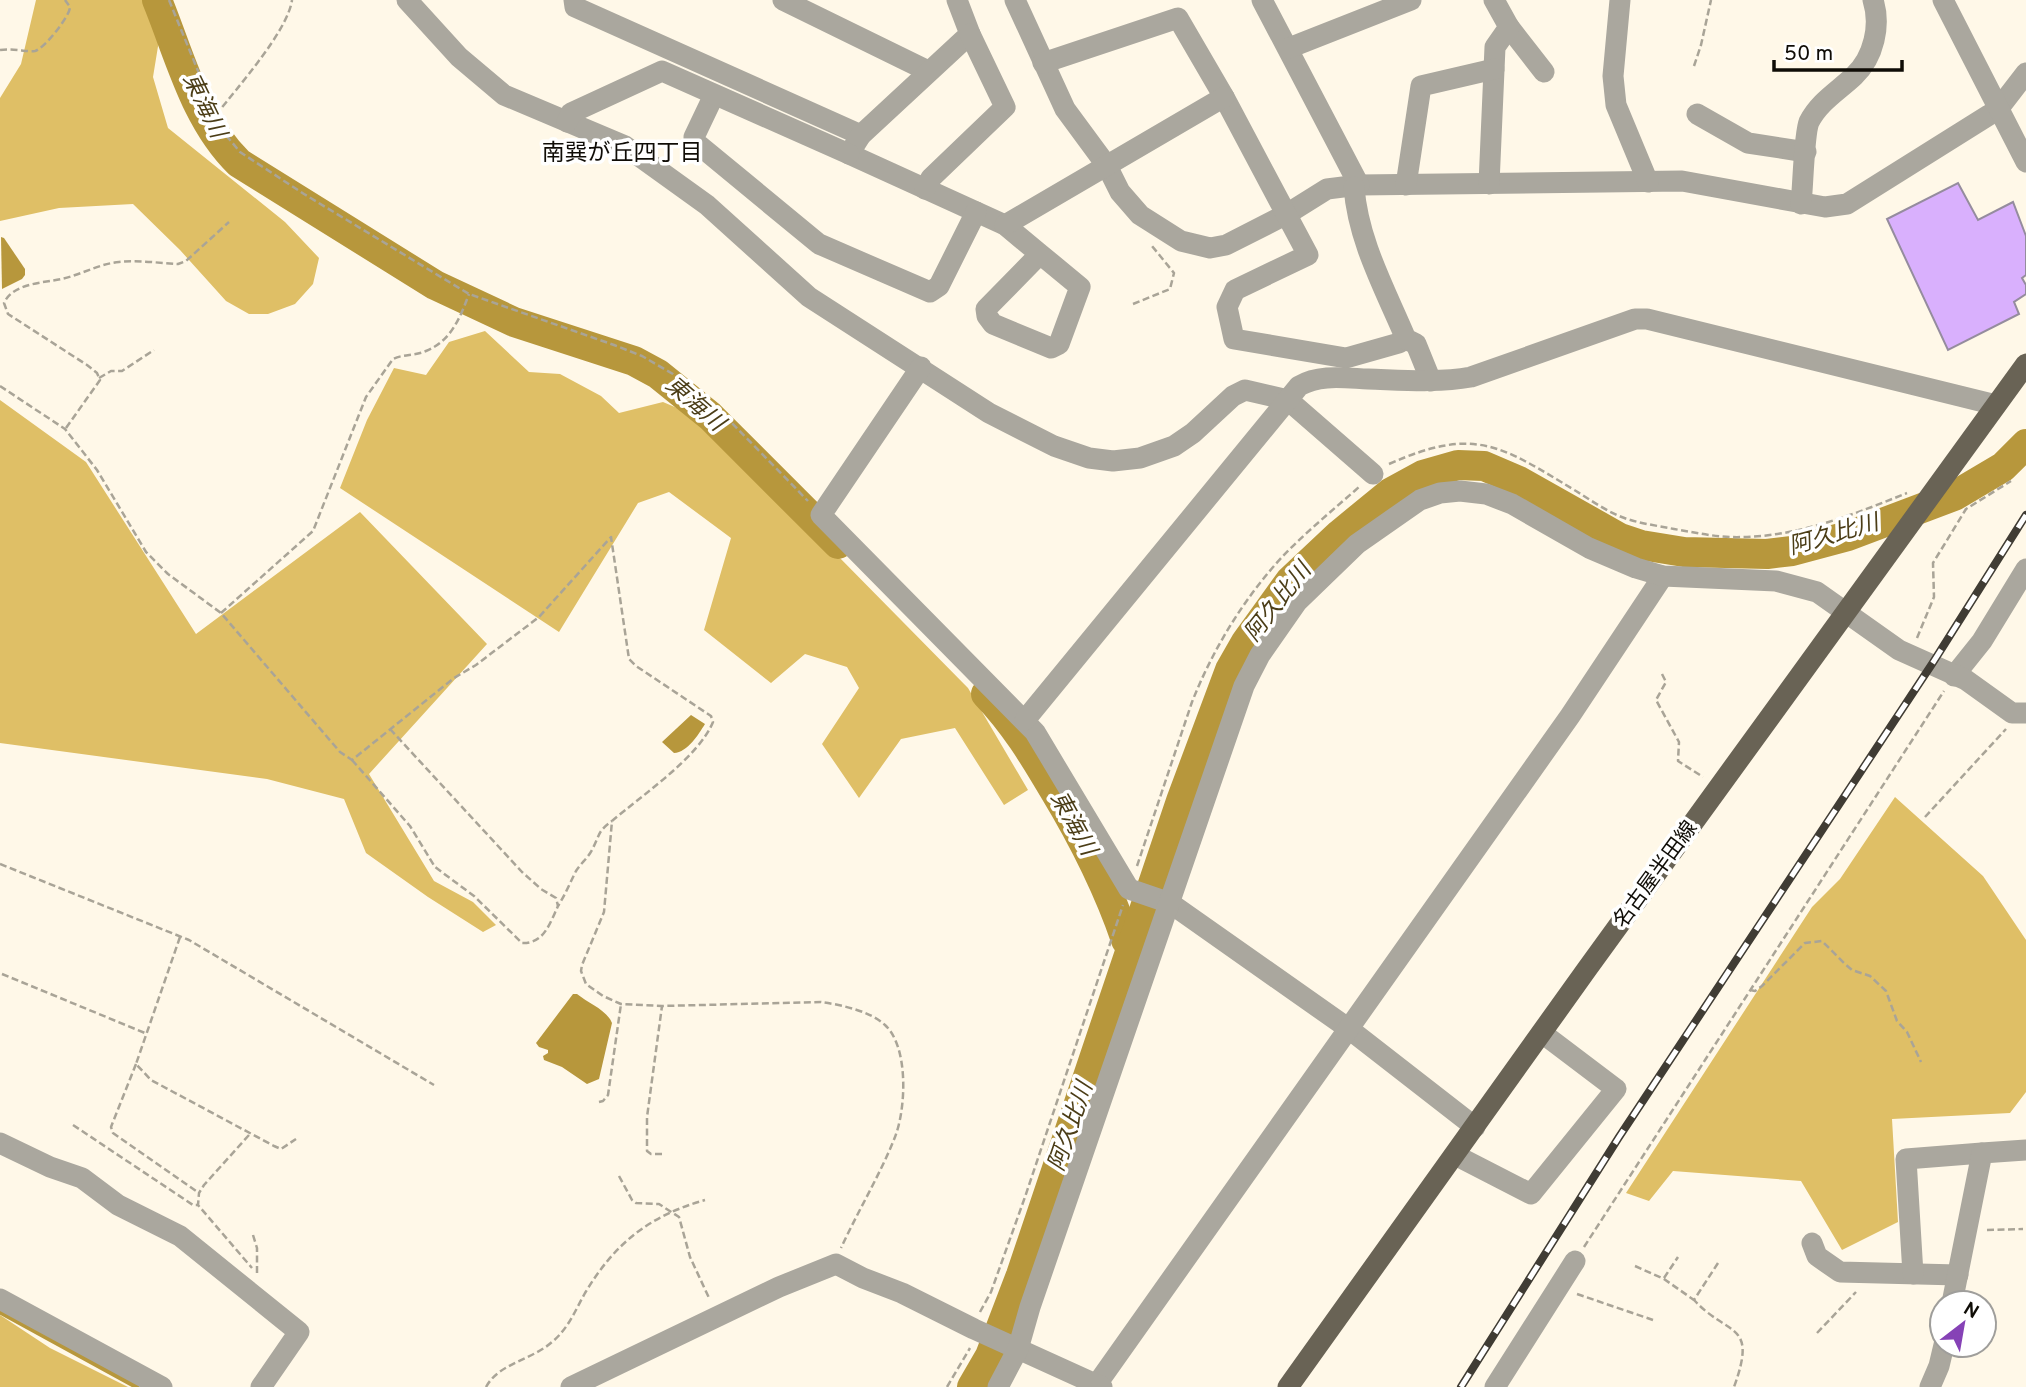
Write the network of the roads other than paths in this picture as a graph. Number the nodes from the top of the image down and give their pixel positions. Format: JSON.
{"nodes":[{"id":1,"x":407,"y":0,"type":"edge"},
{"id":2,"x":574,"y":0,"type":"edge"},
{"id":3,"x":957,"y":0,"type":"edge"},
{"id":4,"x":1015,"y":0,"type":"edge"},
{"id":5,"x":1262,"y":0,"type":"edge"},
{"id":6,"x":1411,"y":0,"type":"edge"},
{"id":7,"x":1493,"y":0,"type":"edge"},
{"id":8,"x":1620,"y":0,"type":"edge"},
{"id":9,"x":1873,"y":0,"type":"edge"},
{"id":10,"x":1943,"y":0,"type":"edge"},
{"id":11,"x":786,"y":1,"type":"edge"},
{"id":12,"x":1174,"y":9,"type":"edge"},
{"id":13,"x":1509,"y":27,"type":"junction"},
{"id":14,"x":970,"y":34,"type":"junction"},
{"id":15,"x":1289,"y":48,"type":"junction"},
{"id":16,"x":1043,"y":63,"type":"junction"},
{"id":17,"x":1494,"y":69,"type":"junction"},
{"id":18,"x":928,"y":71,"type":"junction"},
{"id":19,"x":1544,"y":72,"type":"dead end"},
{"id":20,"x":2026,"y":73,"type":"edge"},
{"id":21,"x":714,"y":94,"type":"junction"},
{"id":22,"x":1224,"y":97,"type":"junction"},
{"id":23,"x":1999,"y":108,"type":"junction"},
{"id":24,"x":1697,"y":114,"type":"dead end"},
{"id":25,"x":567,"y":122,"type":"junction"},
{"id":26,"x":861,"y":135,"type":"junction"},
{"id":27,"x":1806,"y":152,"type":"junction"},
{"id":28,"x":849,"y":154,"type":"junction"},
{"id":29,"x":2026,"y":162,"type":"edge"},
{"id":30,"x":1107,"y":166,"type":"junction"},
{"id":31,"x":1648,"y":182,"type":"junction"},
{"id":32,"x":1489,"y":184,"type":"junction"},
{"id":33,"x":1356,"y":186,"type":"junction"},
{"id":34,"x":1406,"y":186,"type":"junction"},
{"id":35,"x":925,"y":189,"type":"junction"},
{"id":36,"x":1801,"y":204,"type":"junction"},
{"id":37,"x":976,"y":212,"type":"junction"},
{"id":38,"x":1287,"y":214,"type":"junction"},
{"id":39,"x":1005,"y":225,"type":"junction"},
{"id":40,"x":1040,"y":254,"type":"junction"},
{"id":41,"x":1406,"y":339,"type":"junction"},
{"id":42,"x":2026,"y":365,"type":"edge"},
{"id":43,"x":922,"y":367,"type":"junction"},
{"id":44,"x":1431,"y":381,"type":"junction"},
{"id":45,"x":1288,"y":400,"type":"junction"},
{"id":46,"x":1996,"y":405,"type":"junction"},
{"id":47,"x":1373,"y":474,"type":"road end"},
{"id":48,"x":2026,"y":569,"type":"edge"},
{"id":49,"x":1663,"y":576,"type":"junction"},
{"id":50,"x":2018,"y":593,"type":"edge"},
{"id":51,"x":1847,"y":614,"type":"junction"},
{"id":52,"x":1954,"y":676,"type":"junction"},
{"id":53,"x":2021,"y":713,"type":"edge"},
{"id":54,"x":1025,"y":720,"type":"junction"},
{"id":55,"x":1170,"y":903,"type":"junction"},
{"id":56,"x":1349,"y":1029,"type":"junction"},
{"id":57,"x":1542,"y":1032,"type":"junction"},
{"id":58,"x":1475,"y":1127,"type":"junction"},
{"id":59,"x":0,"y":1143,"type":"edge"},
{"id":60,"x":2026,"y":1150,"type":"edge"},
{"id":61,"x":1982,"y":1153,"type":"junction"},
{"id":62,"x":1455,"y":1155,"type":"junction"},
{"id":63,"x":1812,"y":1243,"type":"dead end"},
{"id":64,"x":1575,"y":1261,"type":"road end"},
{"id":65,"x":1913,"y":1274,"type":"junction"},
{"id":66,"x":1958,"y":1275,"type":"junction"},
{"id":67,"x":1955,"y":1289,"type":"edge"},
{"id":68,"x":0,"y":1299,"type":"edge"},
{"id":69,"x":1018,"y":1349,"type":"junction"},
{"id":70,"x":1941,"y":1359,"type":"edge"},
{"id":71,"x":1100,"y":1385,"type":"edge"},
{"id":72,"x":162,"y":1387,"type":"edge"},
{"id":73,"x":261,"y":1387,"type":"edge"},
{"id":74,"x":571,"y":1387,"type":"edge"},
{"id":75,"x":998,"y":1387,"type":"edge"},
{"id":76,"x":1288,"y":1387,"type":"edge"},
{"id":77,"x":1495,"y":1387,"type":"edge"},
{"id":78,"x":1930,"y":1387,"type":"edge"}],
"edges":[{"from":1,"to":25,"type":"street"},
{"from":2,"to":26,"type":"street"},
{"from":3,"to":14,"type":"street"},
{"from":4,"to":16,"type":"street"},
{"from":5,"to":15,"type":"street"},
{"from":6,"to":15,"type":"street"},
{"from":7,"to":13,"type":"street"},
{"from":8,"to":31,"type":"street"},
{"from":9,"to":27,"type":"street"},
{"from":10,"to":23,"type":"street"},
{"from":11,"to":18,"type":"street"},
{"from":12,"to":16,"type":"street"},
{"from":12,"to":22,"type":"street"},
{"from":13,"to":17,"type":"street"},
{"from":13,"to":19,"type":"street"},
{"from":14,"to":18,"type":"street"},
{"from":14,"to":35,"type":"street"},
{"from":15,"to":33,"type":"street"},
{"from":16,"to":30,"type":"street"},
{"from":17,"to":32,"type":"street"},
{"from":17,"to":34,"type":"street"},
{"from":18,"to":26,"type":"street"},
{"from":20,"to":23,"type":"street"},
{"from":21,"to":25,"type":"street"},
{"from":21,"to":28,"type":"street"},
{"from":21,"to":37,"type":"street"},
{"from":22,"to":30,"type":"street"},
{"from":22,"to":38,"type":"street"},
{"from":23,"to":29,"type":"street"},
{"from":23,"to":36,"type":"street"},
{"from":24,"to":27,"type":"street"},
{"from":25,"to":43,"type":"street"},
{"from":26,"to":28,"type":"street"},
{"from":27,"to":36,"type":"street"},
{"from":28,"to":35,"type":"street"},
{"from":30,"to":38,"type":"street"},
{"from":30,"to":39,"type":"street"},
{"from":31,"to":32,"type":"street"},
{"from":31,"to":36,"type":"street"},
{"from":32,"to":34,"type":"street"},
{"from":33,"to":34,"type":"street"},
{"from":33,"to":38,"type":"street"},
{"from":33,"to":41,"type":"street"},
{"from":35,"to":37,"type":"street"},
{"from":37,"to":39,"type":"street"},
{"from":38,"to":41,"type":"street"},
{"from":39,"to":40,"type":"street"},
{"from":40,"to":40,"type":"street"},
{"from":41,"to":44,"type":"street"},
{"from":42,"to":46,"type":"main road","name":"名古屋半田線"},
{"from":43,"to":45,"type":"street"},
{"from":43,"to":54,"type":"street"},
{"from":44,"to":45,"type":"street"},
{"from":44,"to":46,"type":"street"},
{"from":45,"to":47,"type":"street"},
{"from":45,"to":54,"type":"street"},
{"from":46,"to":51,"type":"main road","name":"名古屋半田線"},
{"from":48,"to":50,"type":"street"},
{"from":49,"to":51,"type":"street"},
{"from":49,"to":55,"type":"street"},
{"from":49,"to":56,"type":"street"},
{"from":50,"to":52,"type":"street"},
{"from":51,"to":52,"type":"street"},
{"from":51,"to":57,"type":"main road","name":"名古屋半田線"},
{"from":52,"to":53,"type":"street"},
{"from":54,"to":55,"type":"street"},
{"from":55,"to":56,"type":"street"},
{"from":55,"to":69,"type":"street"},
{"from":56,"to":58,"type":"street"},
{"from":56,"to":71,"type":"street"},
{"from":57,"to":58,"type":"main road","name":"名古屋半田線"},
{"from":57,"to":62,"type":"street"},
{"from":58,"to":62,"type":"main road","name":"名古屋半田線"},
{"from":59,"to":73,"type":"street"},
{"from":60,"to":61,"type":"street"},
{"from":61,"to":65,"type":"street"},
{"from":61,"to":66,"type":"street"},
{"from":62,"to":76,"type":"main road","name":"名古屋半田線"},
{"from":63,"to":65,"type":"street"},
{"from":64,"to":77,"type":"street"},
{"from":65,"to":66,"type":"street"},
{"from":66,"to":67,"type":"street"},
{"from":68,"to":72,"type":"street"},
{"from":69,"to":71,"type":"street"},
{"from":69,"to":74,"type":"street"},
{"from":69,"to":75,"type":"street"},
{"from":70,"to":78,"type":"street"}]}
